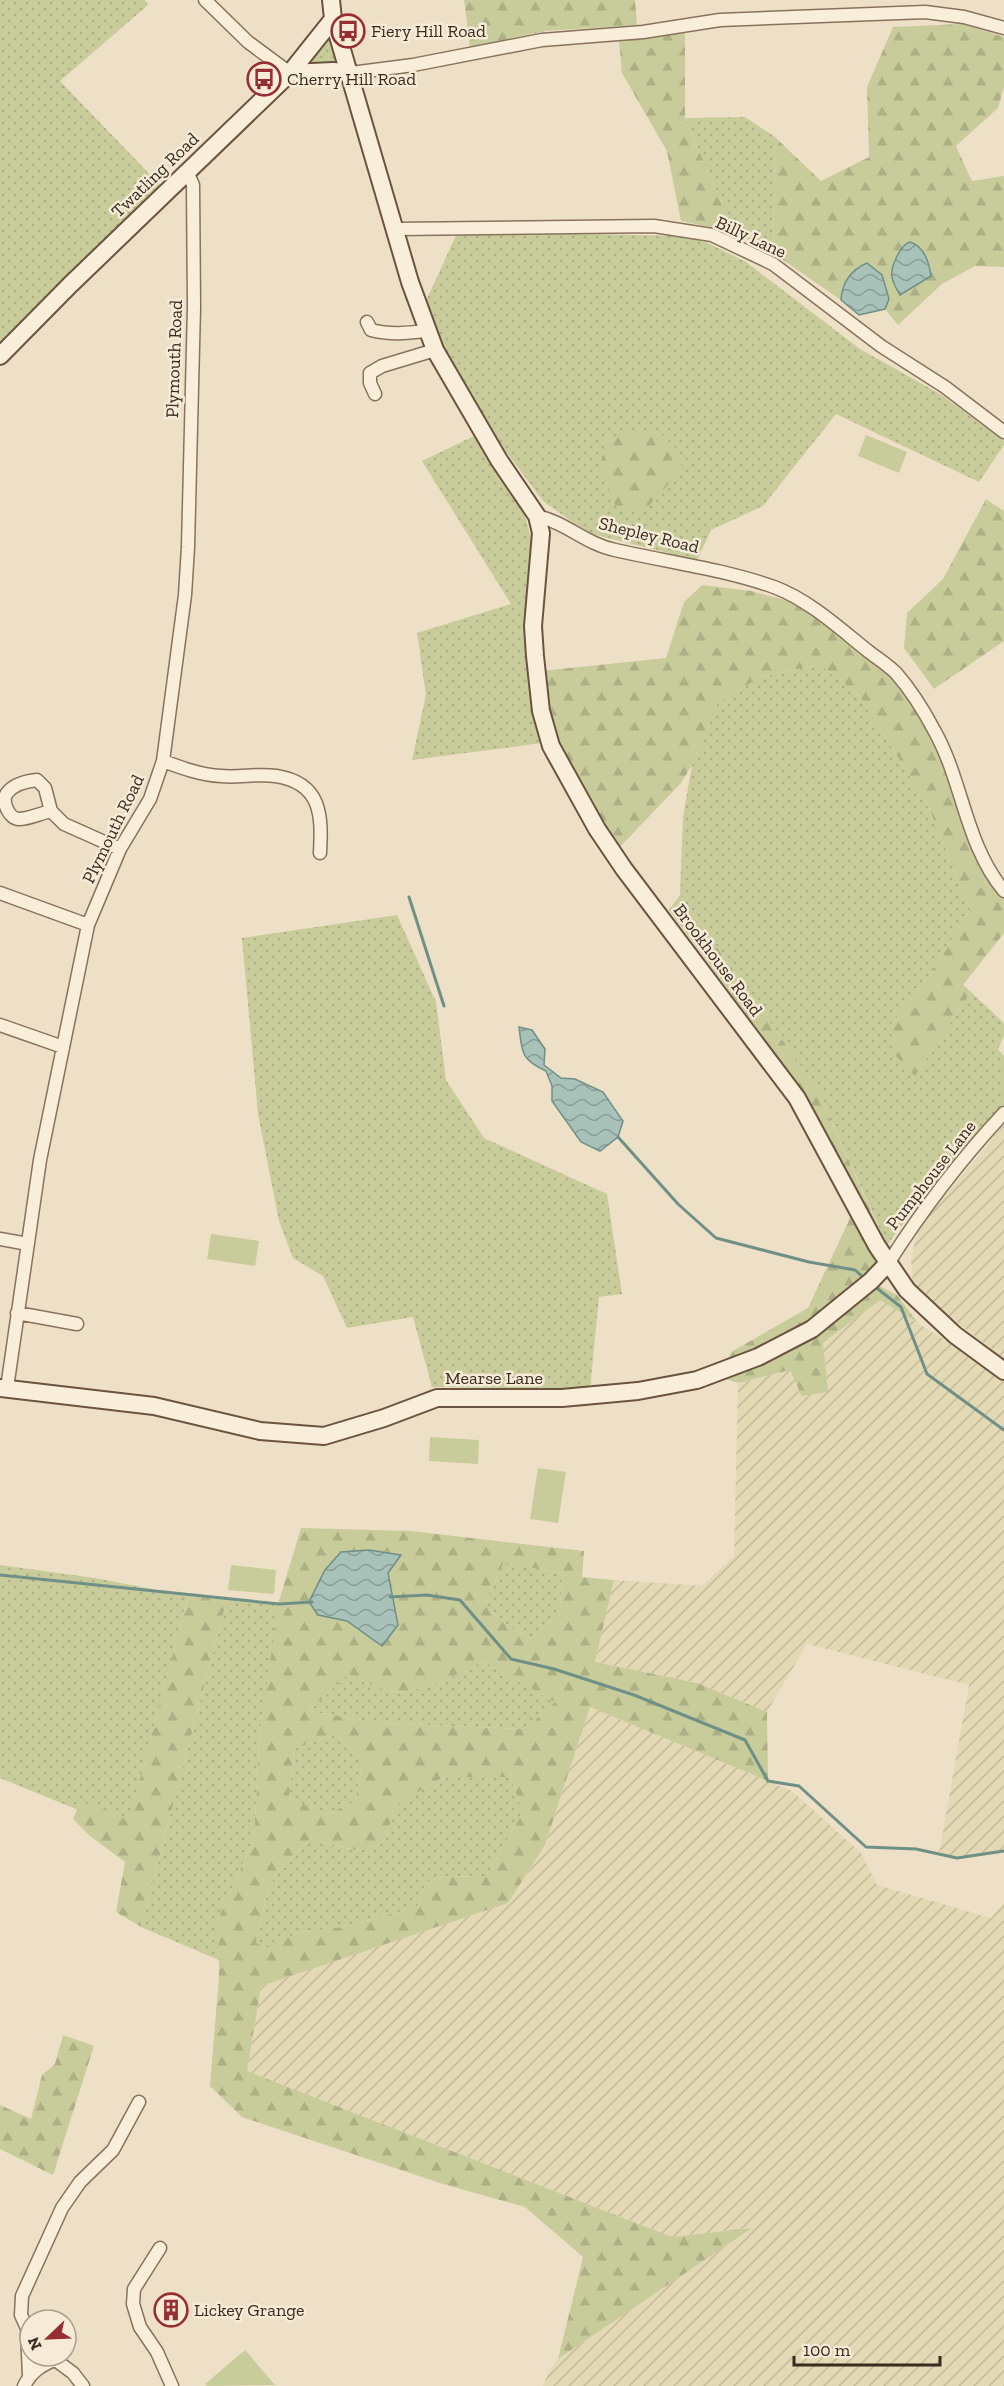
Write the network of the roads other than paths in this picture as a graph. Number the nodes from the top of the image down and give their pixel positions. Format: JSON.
{"nodes":[{"id":1,"x":205,"y":0,"type":"edge"},
{"id":2,"x":331,"y":0,"type":"edge"},
{"id":3,"x":333,"y":19,"type":"junction"},
{"id":4,"x":1004,"y":28,"type":"edge"},
{"id":5,"x":290,"y":73,"type":"junction"},
{"id":6,"x":351,"y":73,"type":"junction"},
{"id":7,"x":187,"y":171,"type":"junction"},
{"id":8,"x":394,"y":229,"type":"junction"},
{"id":9,"x":367,"y":322,"type":"dead end"},
{"id":10,"x":427,"y":331,"type":"junction"},
{"id":11,"x":435,"y":350,"type":"junction"},
{"id":12,"x":0,"y":356,"type":"edge"},
{"id":13,"x":375,"y":394,"type":"dead end"},
{"id":14,"x":1004,"y":432,"type":"edge"},
{"id":15,"x":537,"y":516,"type":"junction"},
{"id":16,"x":163,"y":761,"type":"junction"},
{"id":17,"x":51,"y":811,"type":"dead end"},
{"id":18,"x":120,"y":849,"type":"junction"},
{"id":19,"x":320,"y":853,"type":"dead end"},
{"id":20,"x":1004,"y":891,"type":"edge"},
{"id":21,"x":0,"y":893,"type":"edge"},
{"id":22,"x":88,"y":925,"type":"junction"},
{"id":23,"x":0,"y":1025,"type":"edge"},
{"id":24,"x":63,"y":1047,"type":"junction"},
{"id":25,"x":1004,"y":1113,"type":"edge"},
{"id":26,"x":0,"y":1239,"type":"edge"},
{"id":27,"x":28,"y":1244,"type":"junction"},
{"id":28,"x":889,"y":1262,"type":"junction"},
{"id":29,"x":871,"y":1281,"type":"junction"},
{"id":30,"x":907,"y":1290,"type":"junction"},
{"id":31,"x":17,"y":1313,"type":"junction"},
{"id":32,"x":77,"y":1324,"type":"dead end"},
{"id":33,"x":1004,"y":1371,"type":"edge"},
{"id":34,"x":4,"y":1388,"type":"edge"},
{"id":35,"x":139,"y":2102,"type":"dead end"},
{"id":36,"x":160,"y":2248,"type":"dead end"},
{"id":37,"x":21,"y":2308,"type":"edge"},
{"id":38,"x":38,"y":2368,"type":"edge"},
{"id":39,"x":66,"y":2368,"type":"edge"},
{"id":40,"x":27,"y":2381,"type":"edge"},
{"id":41,"x":83,"y":2386,"type":"edge"},
{"id":42,"x":172,"y":2386,"type":"edge"}],
"edges":[{"from":1,"to":5,"type":"street"},
{"from":2,"to":3,"type":"street"},
{"from":3,"to":5,"type":"street","name":"Twatling Road"},
{"from":3,"to":6,"type":"street"},
{"from":4,"to":6,"type":"street"},
{"from":5,"to":6,"type":"street"},
{"from":5,"to":7,"type":"street","name":"Twatling Road"},
{"from":6,"to":8,"type":"street"},
{"from":7,"to":12,"type":"street","name":"Twatling Road"},
{"from":7,"to":16,"type":"street","name":"Plymouth Road"},
{"from":8,"to":10,"type":"street"},
{"from":8,"to":14,"type":"street","name":"Billy Lane"},
{"from":9,"to":10,"type":"street"},
{"from":10,"to":11,"type":"street"},
{"from":11,"to":13,"type":"street"},
{"from":11,"to":15,"type":"street"},
{"from":15,"to":20,"type":"street","name":"Shepley Road"},
{"from":15,"to":28,"type":"street","name":"Brookhouse Road"},
{"from":16,"to":18,"type":"street","name":"Plymouth Road"},
{"from":16,"to":19,"type":"street"},
{"from":17,"to":18,"type":"street"},
{"from":18,"to":22,"type":"street","name":"Plymouth Road"},
{"from":21,"to":22,"type":"street"},
{"from":22,"to":24,"type":"street","name":"Plymouth Road"},
{"from":23,"to":24,"type":"street"},
{"from":24,"to":27,"type":"street","name":"Plymouth Road"},
{"from":25,"to":28,"type":"street","name":"Pumphouse Lane"},
{"from":26,"to":27,"type":"street"},
{"from":27,"to":31,"type":"street","name":"Plymouth Road"},
{"from":28,"to":29,"type":"street","name":"Mearse Lane"},
{"from":28,"to":30,"type":"street","name":"Brookhouse Road"},
{"from":29,"to":30,"type":"street"},
{"from":29,"to":34,"type":"street","name":"Mearse Lane"},
{"from":30,"to":33,"type":"street","name":"Brookhouse Road"},
{"from":31,"to":32,"type":"street"},
{"from":31,"to":34,"type":"street","name":"Plymouth Road"},
{"from":35,"to":37,"type":"street"},
{"from":36,"to":42,"type":"street"},
{"from":38,"to":40,"type":"street"},
{"from":39,"to":41,"type":"street"}]}
